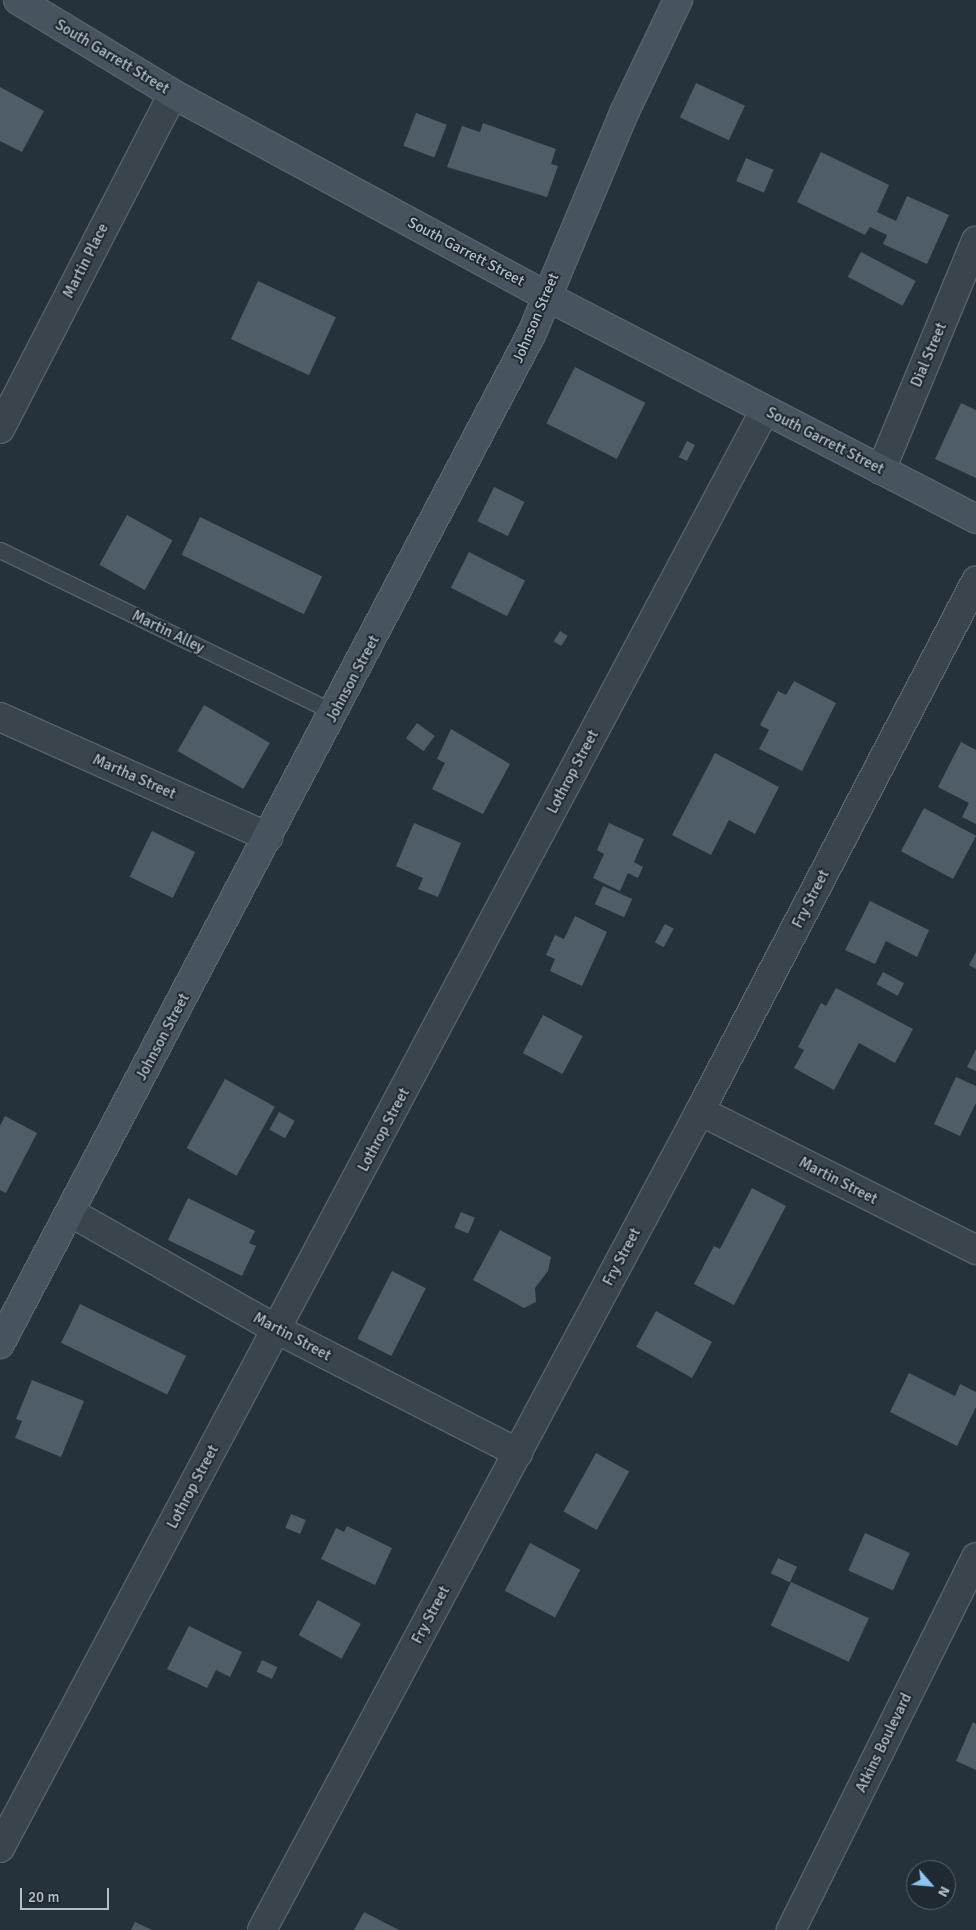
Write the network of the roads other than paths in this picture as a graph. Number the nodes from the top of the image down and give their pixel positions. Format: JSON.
{"nodes":[{"id":1,"x":18,"y":0,"type":"edge"},
{"id":2,"x":678,"y":0,"type":"edge"},
{"id":3,"x":173,"y":94,"type":"junction"},
{"id":4,"x":976,"y":241,"type":"edge"},
{"id":5,"x":546,"y":296,"type":"junction"},
{"id":6,"x":765,"y":410,"type":"junction"},
{"id":7,"x":0,"y":429,"type":"edge"},
{"id":8,"x":881,"y":470,"type":"junction"},
{"id":9,"x":976,"y":519,"type":"edge"},
{"id":10,"x":0,"y":550,"type":"edge"},
{"id":11,"x":976,"y":581,"type":"edge"},
{"id":12,"x":335,"y":713,"type":"junction"},
{"id":13,"x":0,"y":717,"type":"edge"},
{"id":14,"x":268,"y":837,"type":"junction"},
{"id":15,"x":700,"y":1111,"type":"junction"},
{"id":16,"x":70,"y":1212,"type":"junction"},
{"id":17,"x":976,"y":1250,"type":"edge"},
{"id":18,"x":278,"y":1330,"type":"junction"},
{"id":19,"x":0,"y":1344,"type":"edge"},
{"id":20,"x":518,"y":1454,"type":"junction"},
{"id":21,"x":976,"y":1557,"type":"edge"},
{"id":22,"x":0,"y":1848,"type":"edge"},
{"id":23,"x":262,"y":1930,"type":"edge"},
{"id":24,"x":791,"y":1930,"type":"edge"}],
"edges":[{"from":1,"to":3,"type":"street","name":"South Garrett Street"},
{"from":2,"to":5,"type":"street","name":"Johnson Street"},
{"from":3,"to":5,"type":"street","name":"South Garrett Street"},
{"from":3,"to":7,"type":"street","name":"Martin Place"},
{"from":4,"to":8,"type":"street","name":"Dial Street"},
{"from":5,"to":6,"type":"street","name":"South Garrett Street"},
{"from":5,"to":12,"type":"street","name":"Johnson Street"},
{"from":6,"to":8,"type":"street","name":"South Garrett Street"},
{"from":6,"to":18,"type":"street","name":"Lothrop Street"},
{"from":8,"to":9,"type":"street","name":"South Garrett Street"},
{"from":10,"to":12,"type":"lane","name":"Martin Alley"},
{"from":11,"to":15,"type":"street","name":"Fry Street"},
{"from":12,"to":14,"type":"street","name":"Johnson Street"},
{"from":13,"to":14,"type":"street","name":"Martha Street"},
{"from":14,"to":16,"type":"street","name":"Johnson Street"},
{"from":15,"to":17,"type":"street","name":"Martin Street"},
{"from":15,"to":20,"type":"street","name":"Fry Street"},
{"from":16,"to":18,"type":"street","name":"Martin Street"},
{"from":16,"to":19,"type":"street","name":"Johnson Street"},
{"from":18,"to":20,"type":"street","name":"Martin Street"},
{"from":18,"to":22,"type":"street","name":"Lothrop Street"},
{"from":20,"to":23,"type":"street","name":"Fry Street"},
{"from":21,"to":24,"type":"street","name":"Atkins Boulevard"}]}
